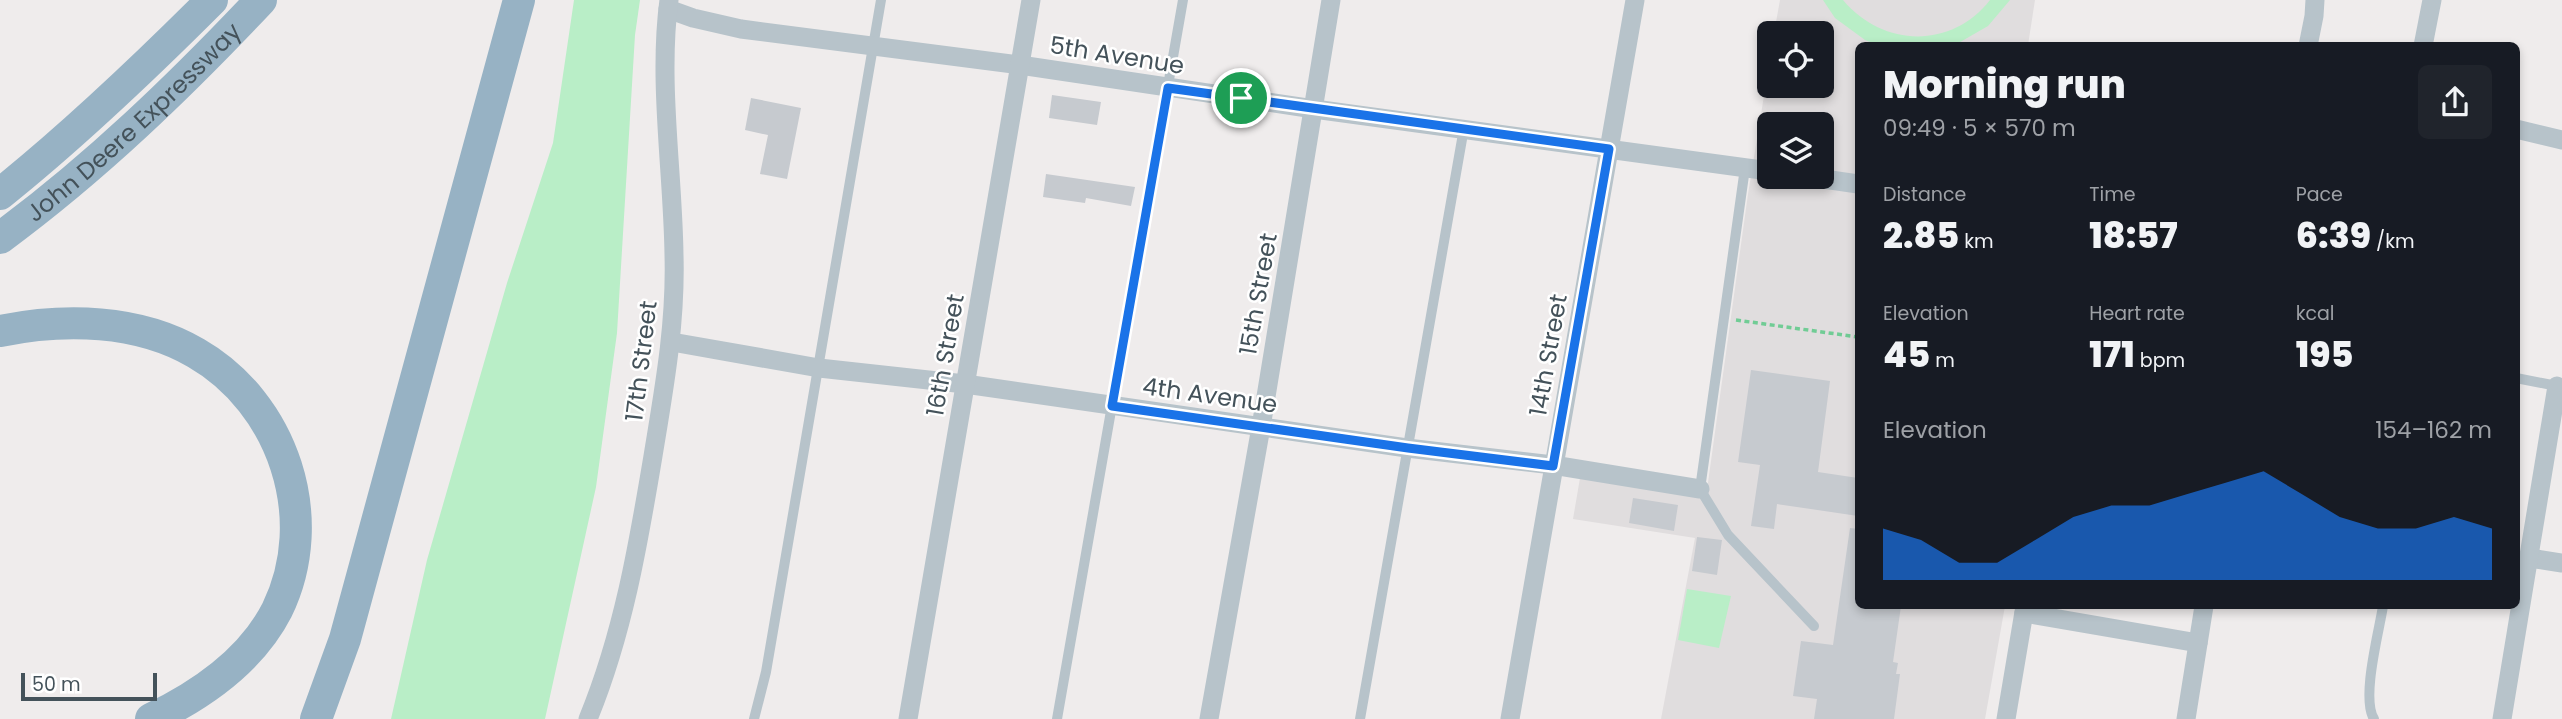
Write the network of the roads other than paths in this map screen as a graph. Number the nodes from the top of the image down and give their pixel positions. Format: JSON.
{"nodes":[{"id":1,"x":212,"y":0,"type":"edge"},
{"id":2,"x":261,"y":0,"type":"edge"},
{"id":3,"x":519,"y":0,"type":"edge"},
{"id":4,"x":881,"y":0,"type":"edge"},
{"id":5,"x":1031,"y":0,"type":"edge"},
{"id":6,"x":1183,"y":0,"type":"edge"},
{"id":7,"x":1331,"y":0,"type":"edge"},
{"id":8,"x":1634,"y":0,"type":"edge"},
{"id":9,"x":2315,"y":0,"type":"edge"},
{"id":10,"x":2432,"y":0,"type":"edge"},
{"id":11,"x":669,"y":5,"type":"edge"},
{"id":12,"x":2309,"y":42,"type":"edge"},
{"id":13,"x":2424,"y":42,"type":"edge"},
{"id":14,"x":873,"y":46,"type":"junction"},
{"id":15,"x":1020,"y":65,"type":"junction"},
{"id":16,"x":1168,"y":88,"type":"junction"},
{"id":17,"x":1314,"y":109,"type":"junction"},
{"id":18,"x":1464,"y":128,"type":"junction"},
{"id":19,"x":2520,"y":130,"type":"edge"},
{"id":20,"x":2562,"y":140,"type":"edge"},
{"id":21,"x":1609,"y":149,"type":"junction"},
{"id":22,"x":1745,"y":167,"type":"junction"},
{"id":23,"x":1757,"y":169,"type":"edge"},
{"id":24,"x":1834,"y":180,"type":"edge"},
{"id":25,"x":1855,"y":184,"type":"edge"},
{"id":26,"x":0,"y":194,"type":"edge"},
{"id":27,"x":0,"y":238,"type":"edge"},
{"id":28,"x":0,"y":331,"type":"edge"},
{"id":29,"x":672,"y":342,"type":"junction"},
{"id":30,"x":819,"y":368,"type":"junction"},
{"id":31,"x":2520,"y":379,"type":"edge"},
{"id":32,"x":965,"y":384,"type":"junction"},
{"id":33,"x":2557,"y":386,"type":"joint"},
{"id":34,"x":1112,"y":406,"type":"junction"},
{"id":35,"x":1261,"y":427,"type":"junction"},
{"id":36,"x":1408,"y":448,"type":"junction"},
{"id":37,"x":1553,"y":466,"type":"junction"},
{"id":38,"x":1700,"y":489,"type":"junction"},
{"id":39,"x":2529,"y":558,"type":"junction"},
{"id":40,"x":2562,"y":564,"type":"edge"},
{"id":41,"x":2024,"y":609,"type":"edge"},
{"id":42,"x":2204,"y":609,"type":"edge"},
{"id":43,"x":2382,"y":609,"type":"edge"},
{"id":44,"x":1814,"y":626,"type":"dead end"},
{"id":45,"x":2198,"y":643,"type":"junction"},
{"id":46,"x":151,"y":719,"type":"edge"},
{"id":47,"x":316,"y":719,"type":"edge"},
{"id":48,"x":588,"y":719,"type":"edge"},
{"id":49,"x":754,"y":719,"type":"edge"},
{"id":50,"x":908,"y":719,"type":"edge"},
{"id":51,"x":1057,"y":719,"type":"edge"},
{"id":52,"x":1209,"y":719,"type":"edge"},
{"id":53,"x":1360,"y":719,"type":"edge"},
{"id":54,"x":1510,"y":719,"type":"edge"},
{"id":55,"x":2006,"y":719,"type":"edge"},
{"id":56,"x":2186,"y":719,"type":"edge"},
{"id":57,"x":2374,"y":719,"type":"edge"},
{"id":58,"x":2502,"y":719,"type":"edge"}],
"edges":[{"from":1,"to":26,"type":"highway","name":"John Deere Expressway"},
{"from":2,"to":27,"type":"highway","name":"John Deere Expressway"},
{"from":3,"to":47,"type":"highway"},
{"from":4,"to":14,"type":"lane"},
{"from":5,"to":15,"type":"street","name":"16th Street"},
{"from":6,"to":16,"type":"lane"},
{"from":7,"to":17,"type":"street","name":"15th Street"},
{"from":8,"to":21,"type":"street","name":"14th Street"},
{"from":9,"to":12,"type":"street"},
{"from":10,"to":13,"type":"street"},
{"from":11,"to":14,"type":"street","name":"5th Avenue"},
{"from":11,"to":29,"type":"street","name":"17th Street"},
{"from":14,"to":15,"type":"street","name":"5th Avenue"},
{"from":14,"to":30,"type":"lane"},
{"from":15,"to":16,"type":"street","name":"5th Avenue"},
{"from":15,"to":32,"type":"street","name":"16th Street"},
{"from":16,"to":17,"type":"street","name":"5th Avenue"},
{"from":16,"to":34,"type":"lane"},
{"from":17,"to":18,"type":"street","name":"5th Avenue"},
{"from":17,"to":35,"type":"street","name":"15th Street"},
{"from":18,"to":21,"type":"street","name":"5th Avenue"},
{"from":18,"to":36,"type":"lane"},
{"from":19,"to":20,"type":"street"},
{"from":21,"to":22,"type":"street","name":"5th Avenue"},
{"from":21,"to":37,"type":"street","name":"14th Street"},
{"from":22,"to":23,"type":"street","name":"5th Avenue"},
{"from":22,"to":38,"type":"lane"},
{"from":24,"to":25,"type":"street"},
{"from":28,"to":46,"type":"highway"},
{"from":29,"to":30,"type":"street","name":"4th Avenue"},
{"from":29,"to":48,"type":"street","name":"17th Street"},
{"from":30,"to":32,"type":"street","name":"4th Avenue"},
{"from":30,"to":49,"type":"lane"},
{"from":31,"to":33,"type":"lane"},
{"from":32,"to":34,"type":"street","name":"4th Avenue"},
{"from":32,"to":50,"type":"street","name":"16th Street"},
{"from":33,"to":39,"type":"street"},
{"from":34,"to":35,"type":"street","name":"4th Avenue"},
{"from":34,"to":51,"type":"lane"},
{"from":35,"to":36,"type":"street","name":"4th Avenue"},
{"from":35,"to":52,"type":"street","name":"15th Street"},
{"from":36,"to":37,"type":"street","name":"4th Avenue"},
{"from":36,"to":53,"type":"lane"},
{"from":37,"to":38,"type":"street","name":"4th Avenue"},
{"from":37,"to":54,"type":"street","name":"14th Street"},
{"from":38,"to":44,"type":"lane"},
{"from":39,"to":40,"type":"street"},
{"from":39,"to":58,"type":"street"},
{"from":41,"to":45,"type":"street"},
{"from":41,"to":55,"type":"street"},
{"from":42,"to":45,"type":"street"},
{"from":43,"to":57,"type":"lane"},
{"from":45,"to":56,"type":"street"}]}
